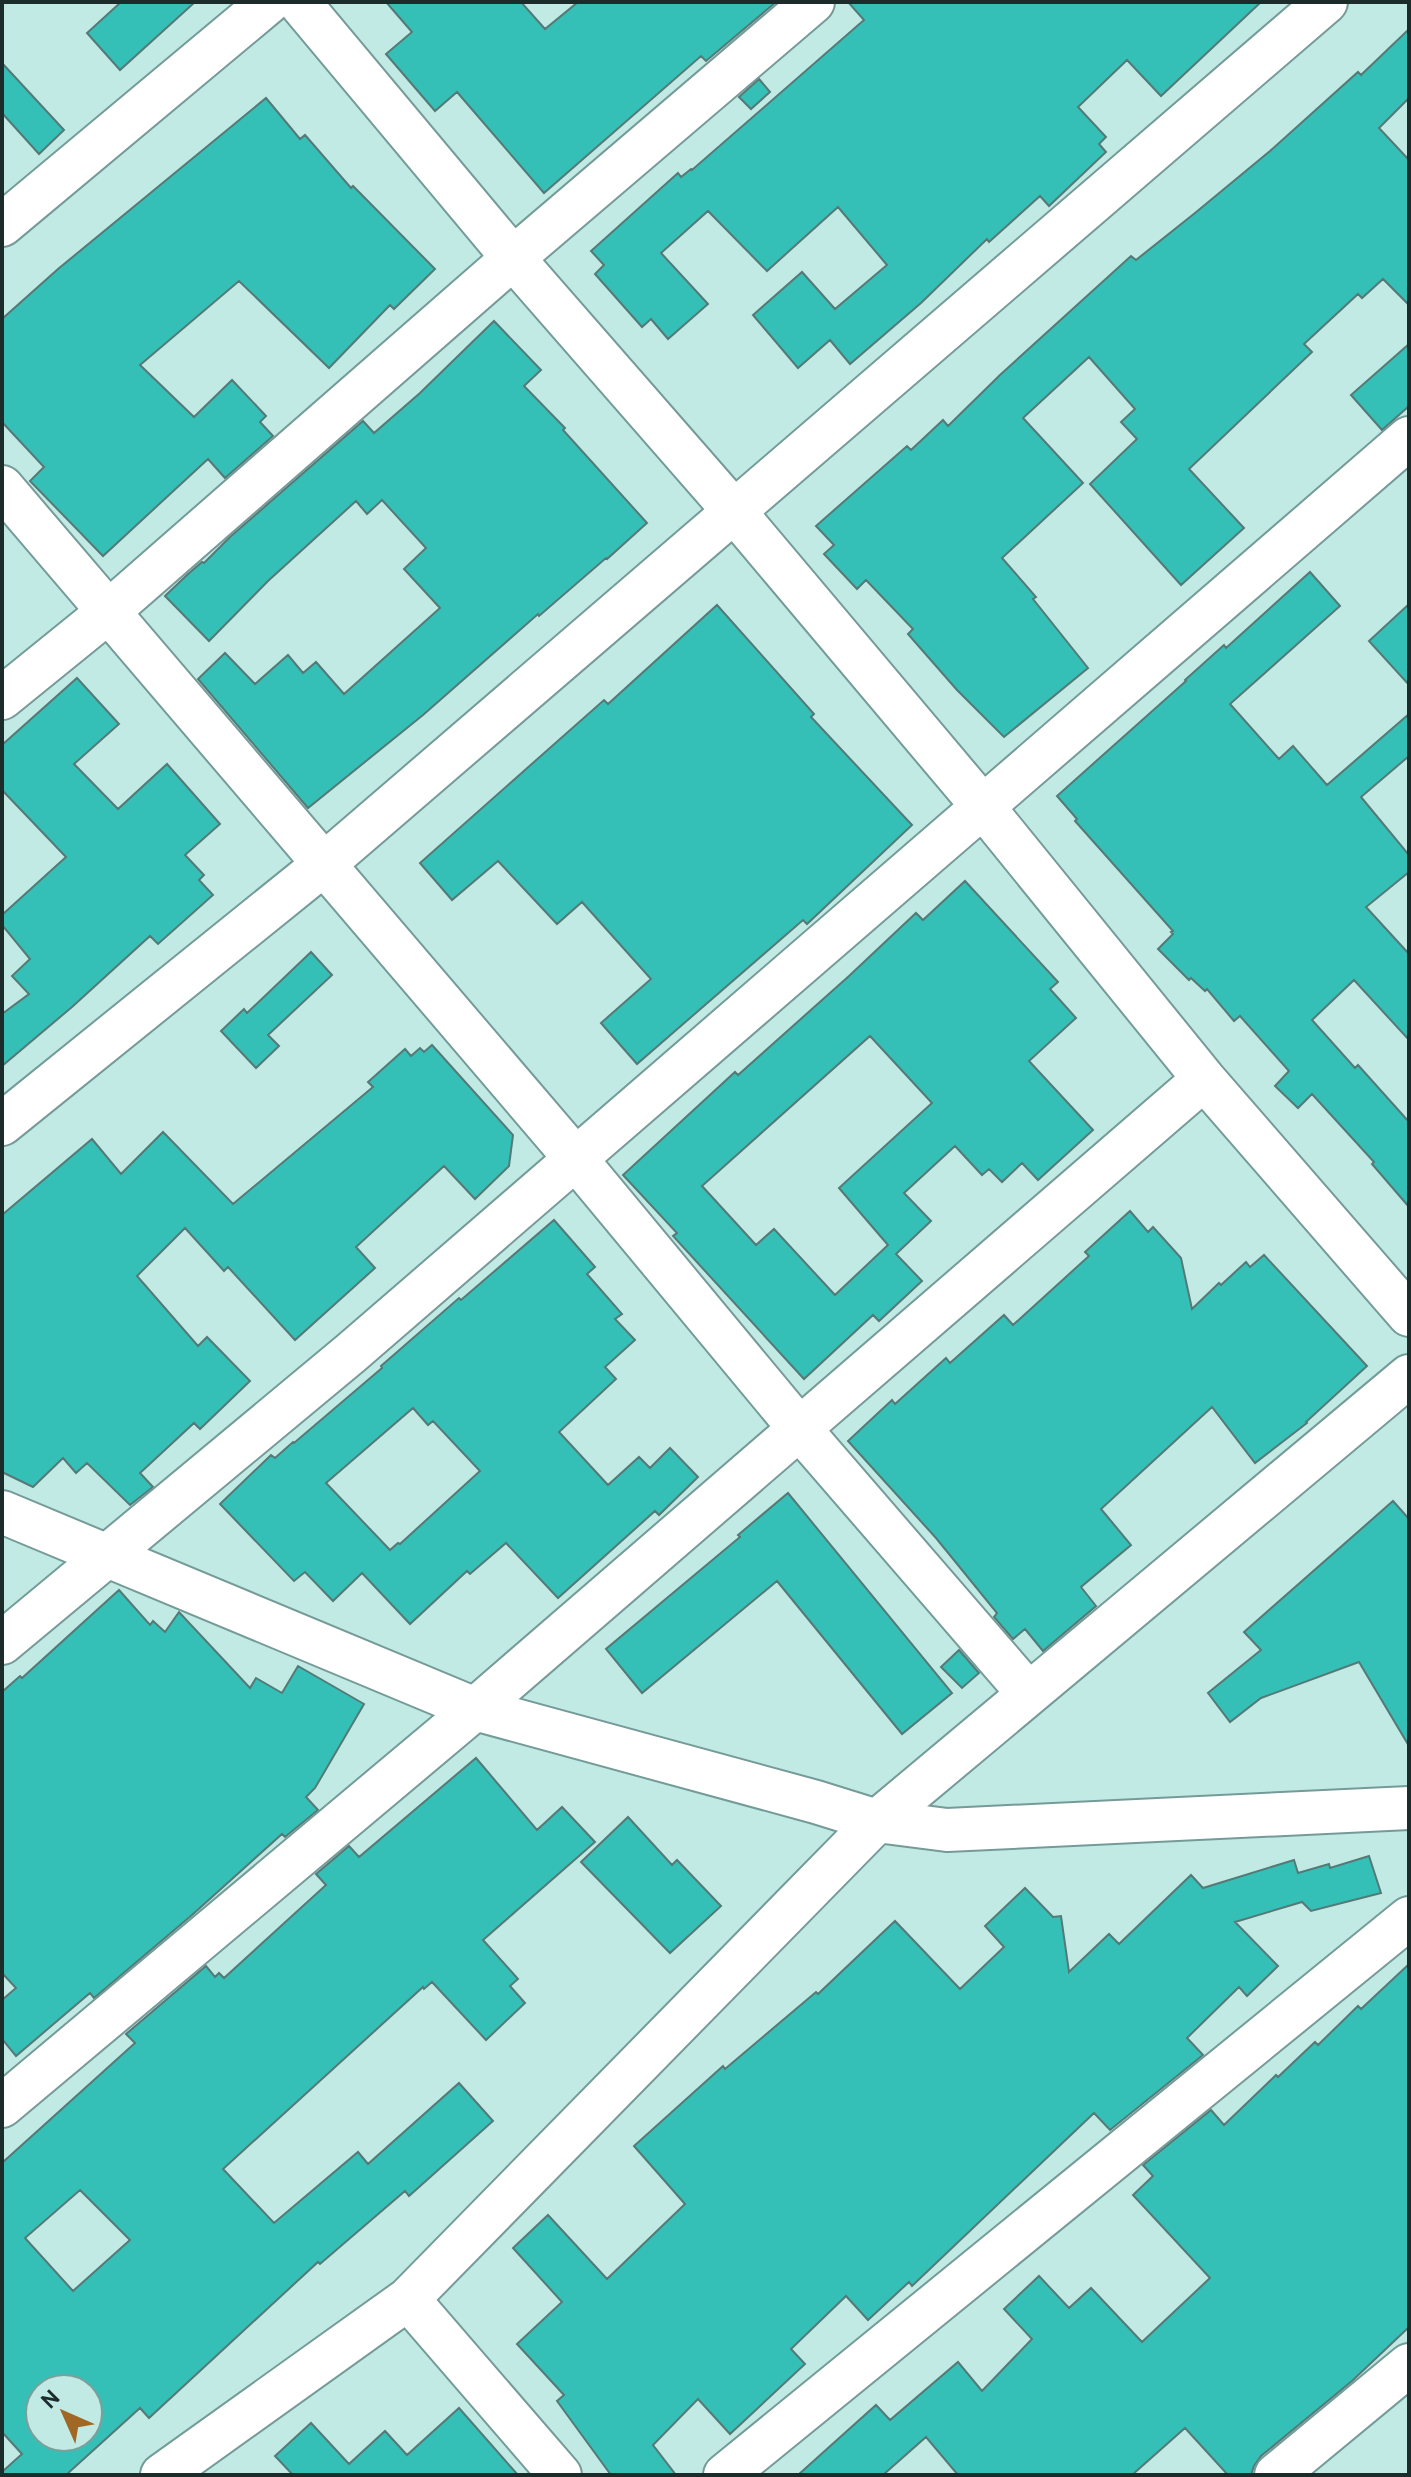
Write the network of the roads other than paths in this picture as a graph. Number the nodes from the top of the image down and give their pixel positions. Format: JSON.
{"nodes":[{"id":1,"x":269,"y":2,"type":"edge"},
{"id":2,"x":299,"y":2,"type":"edge"},
{"id":3,"x":813,"y":2,"type":"edge"},
{"id":4,"x":1326,"y":2,"type":"edge"},
{"id":5,"x":2,"y":225,"type":"edge"},
{"id":6,"x":513,"y":258,"type":"junction"},
{"id":7,"x":1409,"y":438,"type":"edge"},
{"id":8,"x":2,"y":487,"type":"edge"},
{"id":9,"x":733,"y":510,"type":"junction"},
{"id":10,"x":108,"y":612,"type":"junction"},
{"id":11,"x":2,"y":698,"type":"edge"},
{"id":12,"x":984,"y":808,"type":"junction"},
{"id":13,"x":323,"y":865,"type":"junction"},
{"id":14,"x":1204,"y":1079,"type":"junction"},
{"id":15,"x":2,"y":1124,"type":"edge"},
{"id":16,"x":575,"y":1158,"type":"junction"},
{"id":17,"x":1409,"y":1315,"type":"edge"},
{"id":18,"x":1409,"y":1376,"type":"edge"},
{"id":19,"x":799,"y":1428,"type":"junction"},
{"id":20,"x":2,"y":1512,"type":"edge"},
{"id":21,"x":108,"y":1555,"type":"junction"},
{"id":22,"x":2,"y":1643,"type":"edge"},
{"id":23,"x":1028,"y":1693,"type":"junction"},
{"id":24,"x":475,"y":1709,"type":"junction"},
{"id":25,"x":1409,"y":1808,"type":"edge"},
{"id":26,"x":877,"y":1821,"type":"junction"},
{"id":27,"x":1409,"y":1918,"type":"edge"},
{"id":28,"x":2,"y":2106,"type":"edge"},
{"id":29,"x":408,"y":2299,"type":"junction"},
{"id":30,"x":1409,"y":2365,"type":"edge"},
{"id":31,"x":162,"y":2475,"type":"edge"},
{"id":32,"x":560,"y":2475,"type":"edge"},
{"id":33,"x":725,"y":2475,"type":"edge"},
{"id":34,"x":1276,"y":2475,"type":"edge"}],
"edges":[{"from":1,"to":5,"type":"street"},
{"from":2,"to":6,"type":"street"},
{"from":3,"to":6,"type":"street"},
{"from":4,"to":9,"type":"street"},
{"from":6,"to":9,"type":"street"},
{"from":6,"to":10,"type":"street"},
{"from":7,"to":12,"type":"street"},
{"from":8,"to":10,"type":"street"},
{"from":9,"to":12,"type":"street"},
{"from":9,"to":13,"type":"street"},
{"from":10,"to":11,"type":"street"},
{"from":10,"to":13,"type":"street"},
{"from":12,"to":14,"type":"street"},
{"from":12,"to":16,"type":"street"},
{"from":13,"to":15,"type":"street"},
{"from":13,"to":16,"type":"street"},
{"from":14,"to":17,"type":"street"},
{"from":14,"to":19,"type":"street"},
{"from":16,"to":19,"type":"street"},
{"from":16,"to":21,"type":"street"},
{"from":18,"to":23,"type":"street"},
{"from":19,"to":23,"type":"street"},
{"from":19,"to":24,"type":"street"},
{"from":20,"to":21,"type":"street"},
{"from":21,"to":22,"type":"street"},
{"from":21,"to":24,"type":"street"},
{"from":23,"to":26,"type":"street"},
{"from":24,"to":26,"type":"street"},
{"from":24,"to":28,"type":"street"},
{"from":25,"to":26,"type":"street"},
{"from":26,"to":29,"type":"street"},
{"from":27,"to":33,"type":"street"},
{"from":29,"to":31,"type":"street"},
{"from":29,"to":32,"type":"street"},
{"from":30,"to":34,"type":"street"}]}
